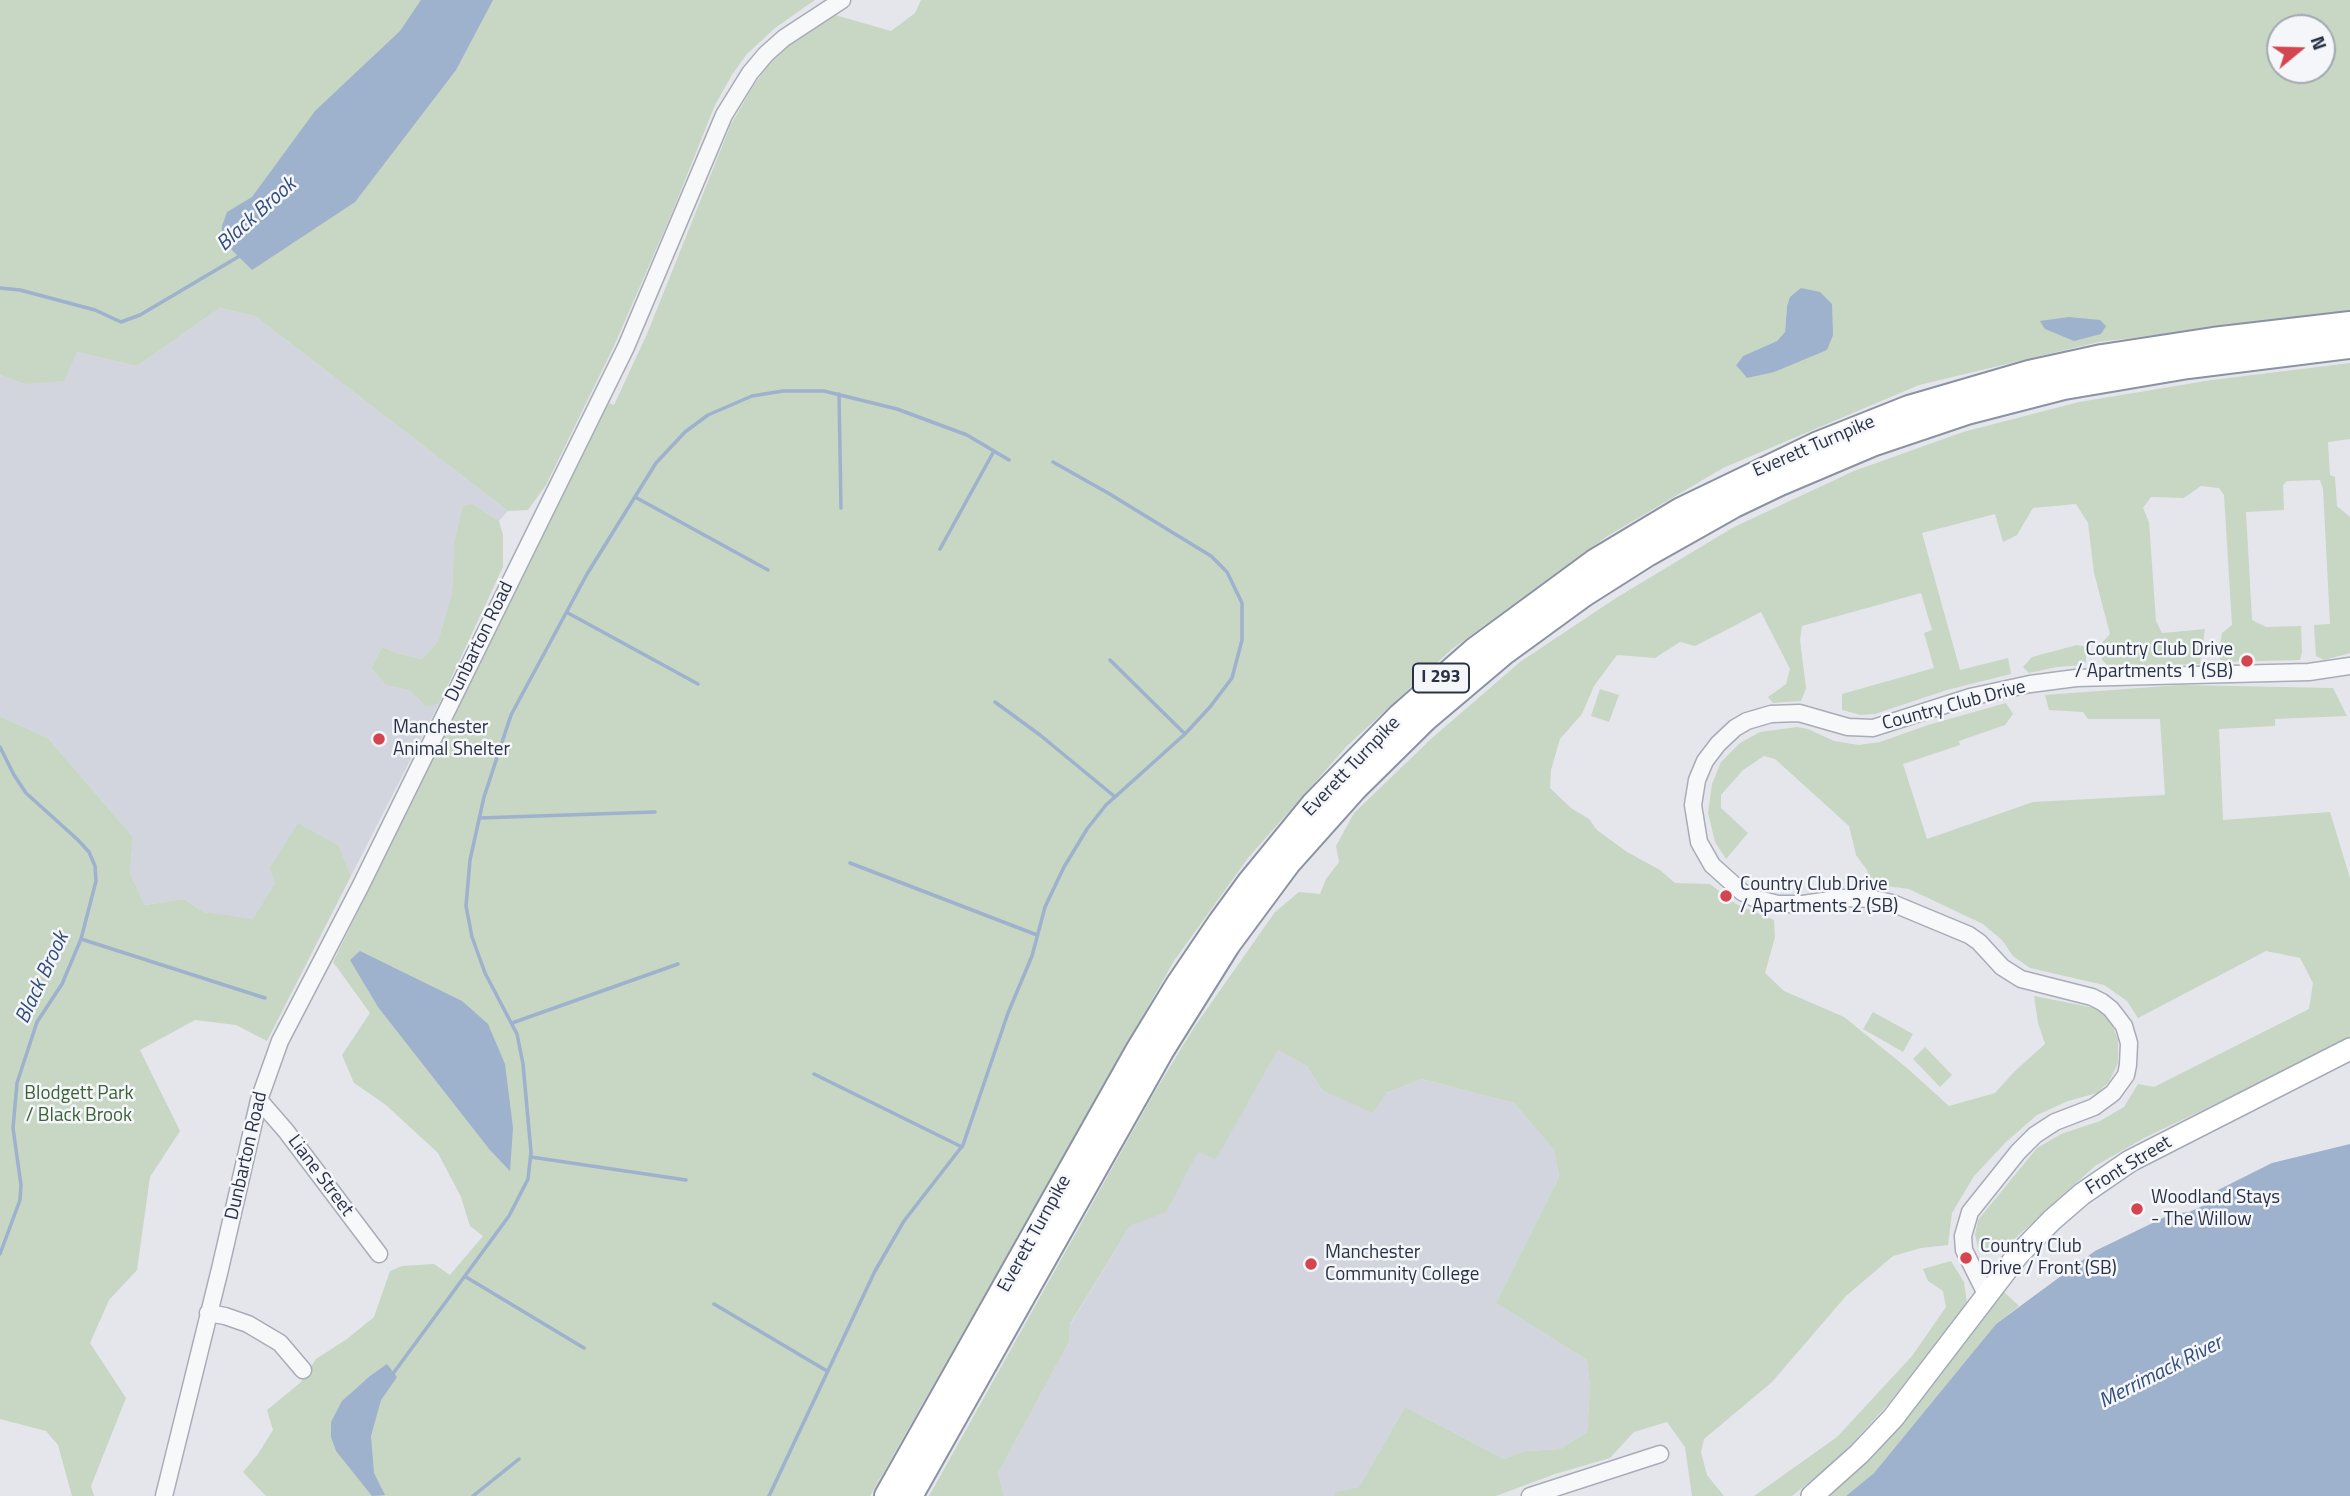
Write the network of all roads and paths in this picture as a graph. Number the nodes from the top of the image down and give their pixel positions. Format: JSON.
{"nodes":[{"id":1,"x":842,"y":0,"type":"edge"},
{"id":2,"x":2350,"y":324,"type":"edge"},
{"id":3,"x":2350,"y":346,"type":"edge"},
{"id":4,"x":2350,"y":666,"type":"edge"},
{"id":5,"x":2350,"y":1049,"type":"edge"},
{"id":6,"x":259,"y":1100,"type":"junction"},
{"id":7,"x":379,"y":1254,"type":"dead end"},
{"id":8,"x":1986,"y":1294,"type":"junction"},
{"id":9,"x":208,"y":1313,"type":"junction"},
{"id":10,"x":303,"y":1370,"type":"dead end"},
{"id":11,"x":1660,"y":1454,"type":"dead end"},
{"id":12,"x":164,"y":1496,"type":"edge"},
{"id":13,"x":887,"y":1496,"type":"edge"},
{"id":14,"x":910,"y":1496,"type":"edge"},
{"id":15,"x":1530,"y":1496,"type":"edge"},
{"id":16,"x":1812,"y":1496,"type":"edge"}],
"edges":[{"from":1,"to":6,"type":"street","name":"Dunbarton Road"},
{"from":2,"to":13,"type":"highway","name":"Everett Turnpike","number":"I 293"},
{"from":3,"to":14,"type":"highway","name":"Everett Turnpike","number":"I 293"},
{"from":4,"to":8,"type":"street","name":"Country Club Drive"},
{"from":5,"to":8,"type":"main road","name":"Front Street"},
{"from":6,"to":7,"type":"street","name":"Liane Street"},
{"from":6,"to":9,"type":"street","name":"Dunbarton Road"},
{"from":8,"to":16,"type":"main road","name":"Front Street"},
{"from":9,"to":10,"type":"street"},
{"from":9,"to":12,"type":"street","name":"Dunbarton Road"},
{"from":11,"to":15,"type":"street"}]}
